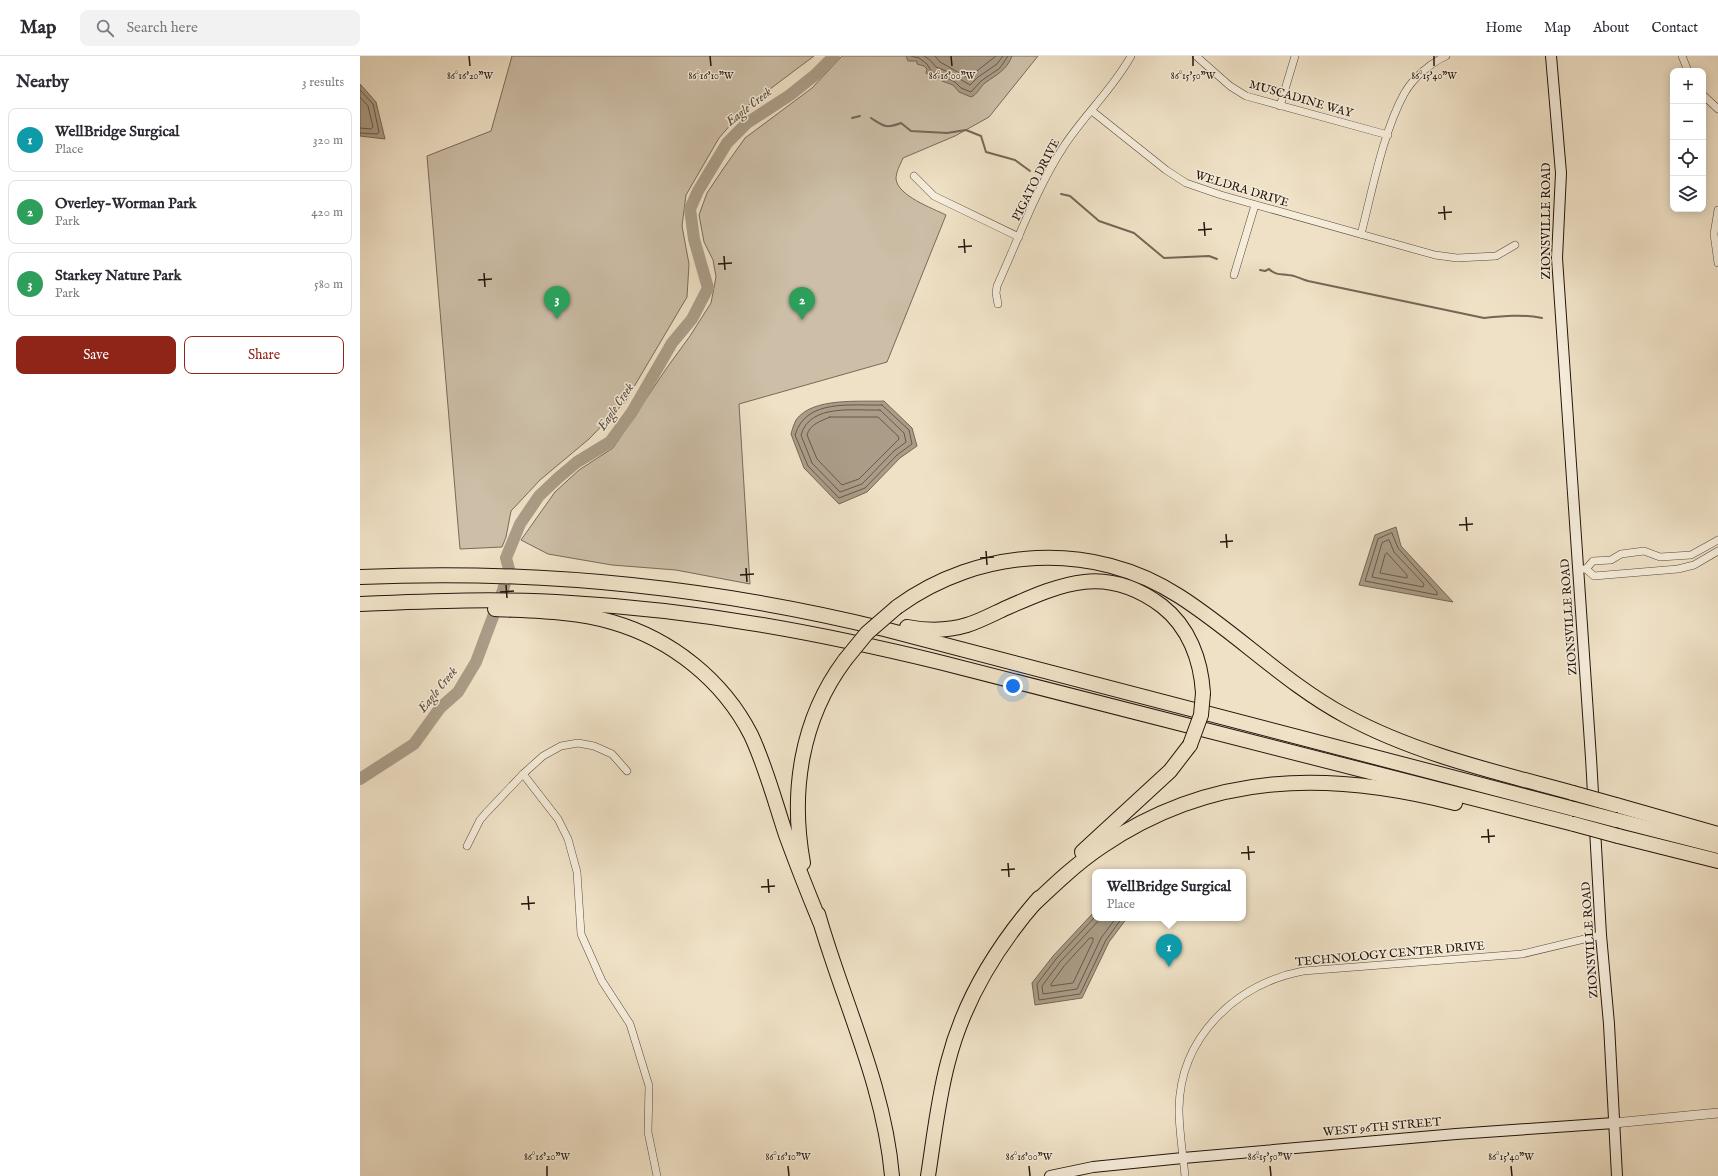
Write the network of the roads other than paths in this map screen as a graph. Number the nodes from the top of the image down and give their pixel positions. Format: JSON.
{"nodes":[{"id":1,"x":1130,"y":56,"type":"edge"},
{"id":2,"x":1196,"y":56,"type":"edge"},
{"id":3,"x":1295,"y":56,"type":"edge"},
{"id":4,"x":1446,"y":56,"type":"edge"},
{"id":5,"x":1551,"y":56,"type":"edge"},
{"id":6,"x":1682,"y":56,"type":"edge"},
{"id":7,"x":1687,"y":68,"type":"edge"},
{"id":8,"x":1706,"y":98,"type":"edge"},
{"id":9,"x":1280,"y":106,"type":"junction"},
{"id":10,"x":1718,"y":110,"type":"edge"},
{"id":11,"x":1092,"y":111,"type":"junction"},
{"id":12,"x":1388,"y":135,"type":"junction"},
{"id":13,"x":914,"y":176,"type":"dead end"},
{"id":14,"x":1255,"y":205,"type":"junction"},
{"id":15,"x":1718,"y":210,"type":"edge"},
{"id":16,"x":1361,"y":234,"type":"junction"},
{"id":17,"x":1019,"y":237,"type":"junction"},
{"id":18,"x":1515,"y":245,"type":"dead end"},
{"id":19,"x":1718,"y":264,"type":"edge"},
{"id":20,"x":1234,"y":275,"type":"dead end"},
{"id":21,"x":998,"y":304,"type":"dead end"},
{"id":22,"x":1718,"y":540,"type":"edge"},
{"id":23,"x":1718,"y":552,"type":"edge"},
{"id":24,"x":1582,"y":569,"type":"junction"},
{"id":25,"x":360,"y":577,"type":"edge"},
{"id":26,"x":360,"y":604,"type":"edge"},
{"id":27,"x":532,"y":606,"type":"junction"},
{"id":28,"x":838,"y":618,"type":"junction"},
{"id":29,"x":627,"y":771,"type":"dead end"},
{"id":30,"x":523,"y":774,"type":"junction"},
{"id":31,"x":1575,"y":829,"type":"junction"},
{"id":32,"x":1718,"y":834,"type":"edge"},
{"id":33,"x":1618,"y":840,"type":"junction"},
{"id":34,"x":467,"y":846,"type":"dead end"},
{"id":35,"x":1718,"y":846,"type":"edge"},
{"id":36,"x":1718,"y":861,"type":"edge"},
{"id":37,"x":1718,"y":867,"type":"edge"},
{"id":38,"x":1034,"y":904,"type":"junction"},
{"id":39,"x":820,"y":922,"type":"junction"},
{"id":40,"x":1601,"y":935,"type":"junction"},
{"id":41,"x":1718,"y":1113,"type":"edge"},
{"id":42,"x":1614,"y":1123,"type":"junction"},
{"id":43,"x":1183,"y":1158,"type":"junction"},
{"id":44,"x":1062,"y":1175,"type":"edge"},
{"id":45,"x":657,"y":1176,"type":"edge"},
{"id":46,"x":892,"y":1176,"type":"edge"},
{"id":47,"x":928,"y":1176,"type":"edge"},
{"id":48,"x":1050,"y":1176,"type":"edge"},
{"id":49,"x":1185,"y":1176,"type":"edge"},
{"id":50,"x":1617,"y":1176,"type":"edge"}],
"edges":[{"from":1,"to":11,"type":"street","name":"PIGATO DRIVE"},
{"from":2,"to":9,"type":"street","name":"MUSCADINE WAY"},
{"from":3,"to":9,"type":"street"},
{"from":4,"to":12,"type":"street"},
{"from":5,"to":24,"type":"main road","name":"ZIONSVILLE ROAD"},
{"from":6,"to":7,"type":"street"},
{"from":8,"to":10,"type":"street"},
{"from":9,"to":12,"type":"street","name":"MUSCADINE WAY"},
{"from":11,"to":14,"type":"street","name":"WELDRA DRIVE"},
{"from":11,"to":17,"type":"street","name":"PIGATO DRIVE"},
{"from":12,"to":16,"type":"street"},
{"from":13,"to":17,"type":"street"},
{"from":14,"to":16,"type":"street","name":"WELDRA DRIVE"},
{"from":14,"to":20,"type":"street"},
{"from":15,"to":19,"type":"street"},
{"from":16,"to":18,"type":"street","name":"WELDRA DRIVE"},
{"from":17,"to":21,"type":"street","name":"PIGATO DRIVE"},
{"from":22,"to":24,"type":"street"},
{"from":23,"to":24,"type":"street"},
{"from":24,"to":40,"type":"main road","name":"ZIONSVILLE ROAD"},
{"from":25,"to":28,"type":"highway"},
{"from":26,"to":27,"type":"highway"},
{"from":27,"to":31,"type":"highway"},
{"from":27,"to":39,"type":"highway"},
{"from":28,"to":35,"type":"highway","bridge":true},
{"from":28,"to":38,"type":"highway","bridge":true},
{"from":29,"to":30,"type":"street"},
{"from":30,"to":34,"type":"street"},
{"from":30,"to":45,"type":"street"},
{"from":31,"to":33,"type":"highway"},
{"from":31,"to":38,"type":"highway"},
{"from":32,"to":39,"type":"highway","bridge":true},
{"from":33,"to":36,"type":"highway"},
{"from":33,"to":37,"type":"highway"},
{"from":38,"to":47,"type":"highway"},
{"from":39,"to":46,"type":"highway"},
{"from":40,"to":42,"type":"main road","name":"ZIONSVILLE ROAD"},
{"from":40,"to":43,"type":"street","name":"TECHNOLOGY CENTER DRIVE"},
{"from":41,"to":42,"type":"street","name":"WEST 96TH STREET"},
{"from":42,"to":43,"type":"main road","name":"WEST 96TH STREET"},
{"from":42,"to":50,"type":"main road","name":"ZIONSVILLE ROAD"},
{"from":43,"to":44,"type":"main road","name":"WEST 96TH STREET"},
{"from":43,"to":49,"type":"street","name":"TECHNOLOGY CENTER DRIVE"},
{"from":44,"to":48,"type":"main road","name":"WEST 96TH STREET"}]}
